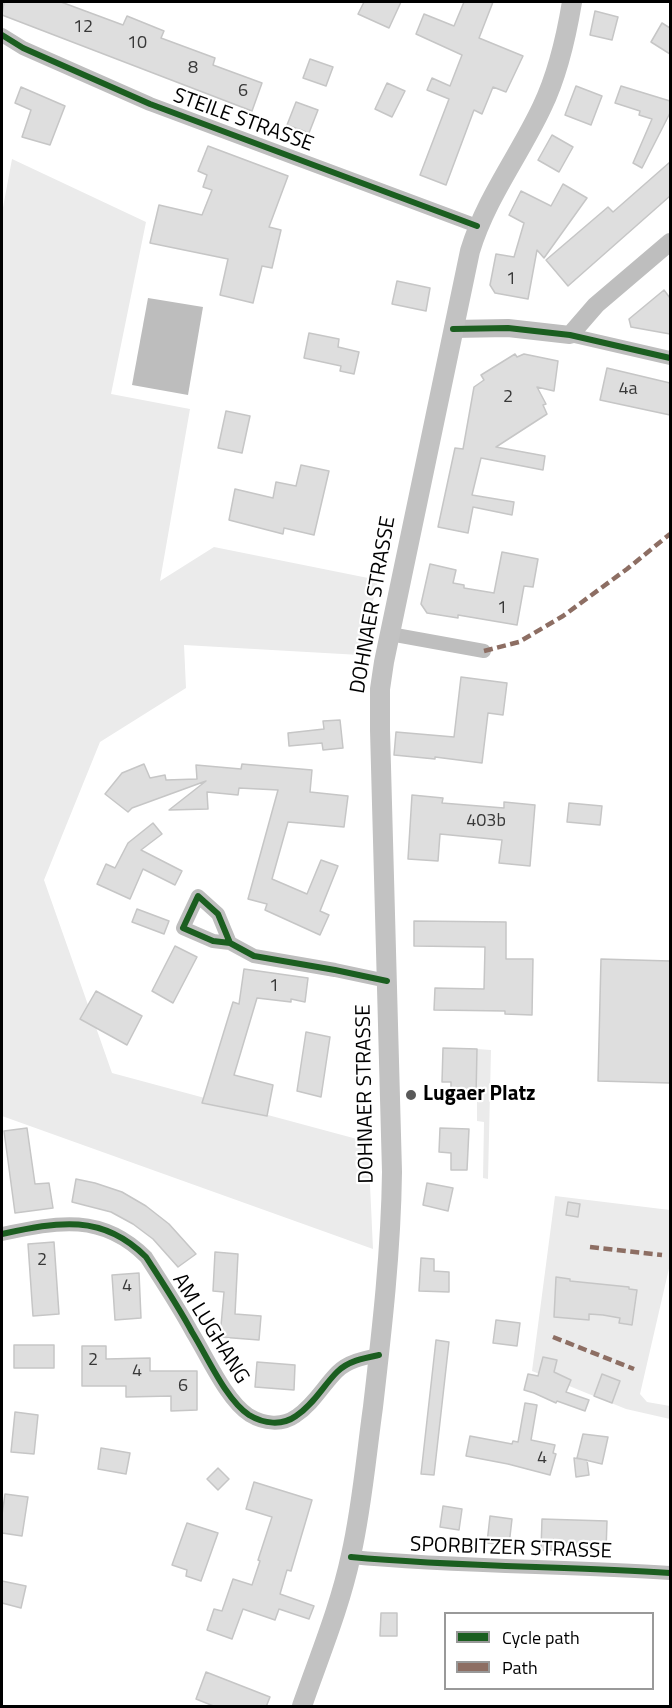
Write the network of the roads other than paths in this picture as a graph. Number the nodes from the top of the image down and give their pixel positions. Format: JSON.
{"nodes":[{"id":1,"x":572,"y":2,"type":"edge"},
{"id":2,"x":2,"y":35,"type":"edge"},
{"id":3,"x":477,"y":226,"type":"junction"},
{"id":4,"x":670,"y":242,"type":"edge"},
{"id":5,"x":453,"y":328,"type":"junction"},
{"id":6,"x":570,"y":335,"type":"junction"},
{"id":7,"x":670,"y":358,"type":"edge"},
{"id":8,"x":390,"y":634,"type":"junction"},
{"id":9,"x":484,"y":651,"type":"dead end"},
{"id":10,"x":230,"y":943,"type":"dead end"},
{"id":11,"x":387,"y":981,"type":"junction"},
{"id":12,"x":2,"y":1234,"type":"edge"},
{"id":13,"x":379,"y":1355,"type":"junction"},
{"id":14,"x":351,"y":1557,"type":"junction"},
{"id":15,"x":670,"y":1573,"type":"edge"},
{"id":16,"x":302,"y":1707,"type":"edge"}],
"edges":[{"from":1,"to":3,"type":"main road","name":"DOHNAER STRASSE"},
{"from":2,"to":3,"type":"street","name":"STEILE STRASSE"},
{"from":3,"to":5,"type":"main road","name":"DOHNAER STRASSE"},
{"from":4,"to":6,"type":"street"},
{"from":5,"to":6,"type":"street"},
{"from":5,"to":8,"type":"main road","name":"DOHNAER STRASSE"},
{"from":6,"to":7,"type":"street"},
{"from":8,"to":9,"type":"street"},
{"from":8,"to":11,"type":"main road","name":"DOHNAER STRASSE"},
{"from":10,"to":11,"type":"street"},
{"from":11,"to":13,"type":"main road","name":"DOHNAER STRASSE"},
{"from":12,"to":13,"type":"street","name":"AM LUGHANG"},
{"from":13,"to":14,"type":"main road","name":"DOHNAER STRASSE"},
{"from":14,"to":15,"type":"street","name":"SPORBITZER STRASSE"},
{"from":14,"to":16,"type":"main road","name":"DOHNAER STRASSE"}]}
